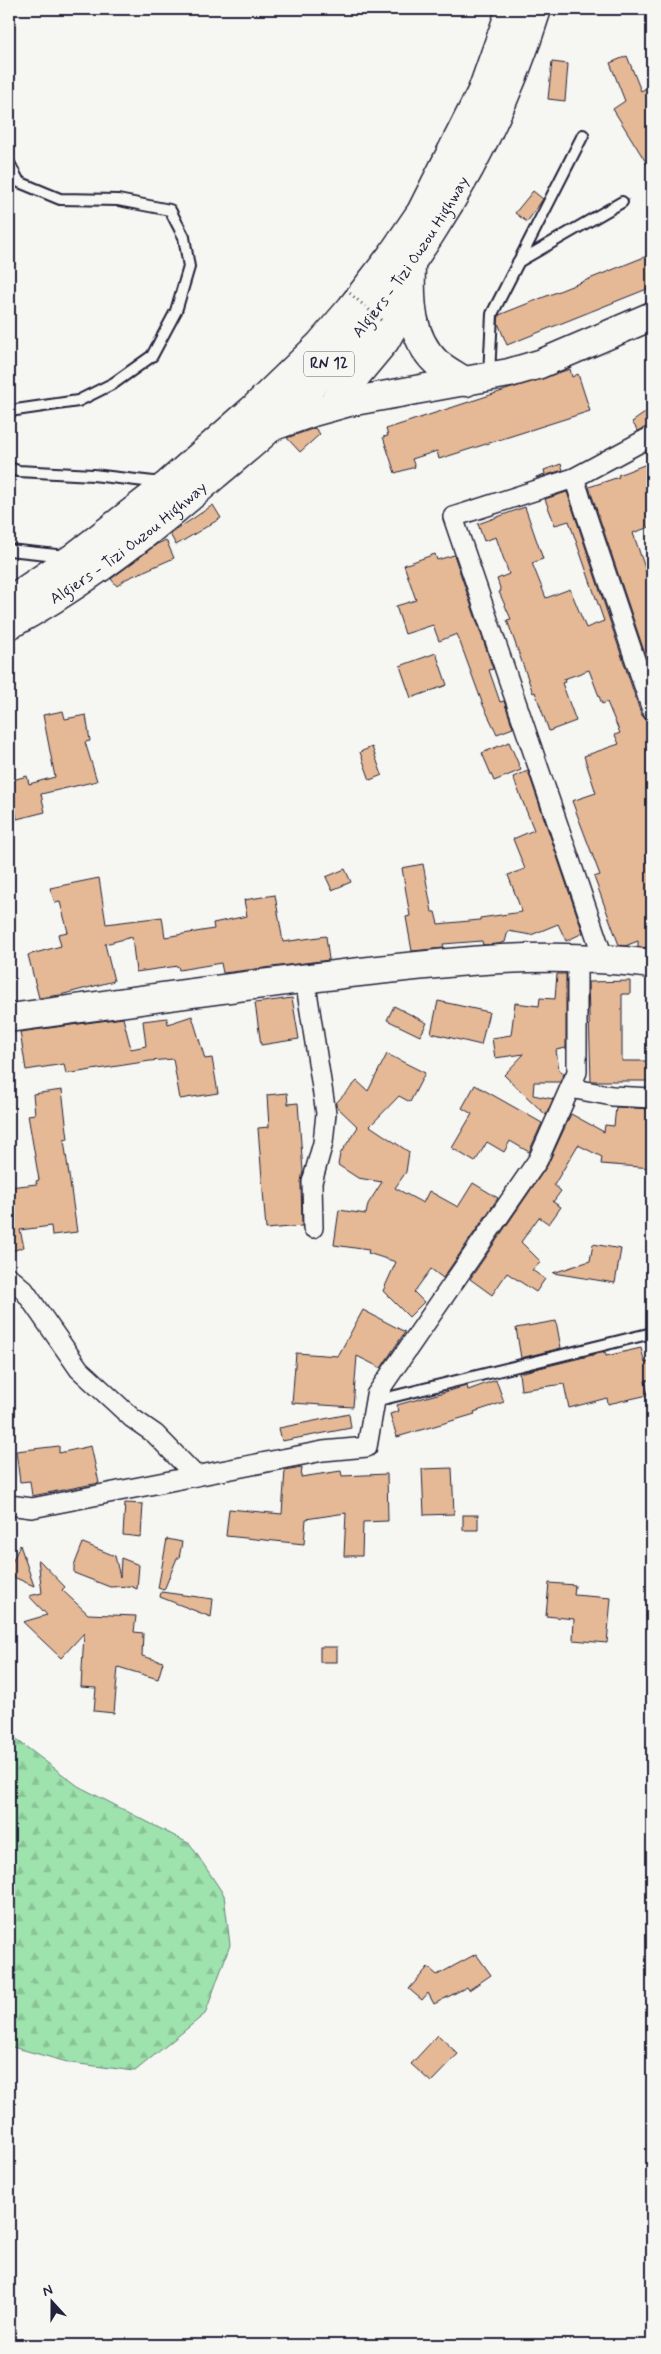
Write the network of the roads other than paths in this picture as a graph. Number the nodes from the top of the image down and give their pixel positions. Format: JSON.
{"nodes":[{"id":1,"x":511,"y":9,"type":"edge"},
{"id":2,"x":537,"y":9,"type":"edge"},
{"id":3,"x":583,"y":135,"type":"dead end"},
{"id":4,"x":9,"y":163,"type":"edge"},
{"id":5,"x":622,"y":202,"type":"dead end"},
{"id":6,"x":518,"y":262,"type":"junction"},
{"id":7,"x":411,"y":264,"type":"junction"},
{"id":8,"x":410,"y":297,"type":"junction"},
{"id":9,"x":652,"y":316,"type":"edge"},
{"id":10,"x":477,"y":380,"type":"junction"},
{"id":11,"x":330,"y":407,"type":"junction"},
{"id":12,"x":9,"y":411,"type":"edge"},
{"id":13,"x":271,"y":427,"type":"junction"},
{"id":14,"x":652,"y":436,"type":"edge"},
{"id":15,"x":9,"y":468,"type":"edge"},
{"id":16,"x":574,"y":478,"type":"junction"},
{"id":17,"x":168,"y":484,"type":"junction"},
{"id":18,"x":9,"y":550,"type":"edge"},
{"id":19,"x":74,"y":557,"type":"junction"},
{"id":20,"x":9,"y":601,"type":"edge"},
{"id":21,"x":9,"y":625,"type":"edge"},
{"id":22,"x":645,"y":671,"type":"edge"},
{"id":23,"x":652,"y":710,"type":"edge"},
{"id":24,"x":577,"y":956,"type":"junction"},
{"id":25,"x":603,"y":957,"type":"junction"},
{"id":26,"x":652,"y":964,"type":"edge"},
{"id":27,"x":305,"y":979,"type":"junction"},
{"id":28,"x":9,"y":1018,"type":"edge"},
{"id":29,"x":570,"y":1088,"type":"junction"},
{"id":30,"x":652,"y":1098,"type":"edge"},
{"id":31,"x":314,"y":1228,"type":"dead end"},
{"id":32,"x":9,"y":1277,"type":"edge"},
{"id":33,"x":652,"y":1333,"type":"edge"},
{"id":34,"x":375,"y":1401,"type":"junction"},
{"id":35,"x":196,"y":1476,"type":"junction"},
{"id":36,"x":9,"y":1505,"type":"edge"}],
"edges":[{"from":1,"to":17,"type":"main road","name":"Algiers - Tizi Ouzou Highway","number":"RN 12"},
{"from":2,"to":7,"type":"main road","name":"Algiers - Tizi Ouzou Highway","number":"RN 12"},
{"from":3,"to":6,"type":"lane"},
{"from":4,"to":12,"type":"lane"},
{"from":5,"to":6,"type":"lane"},
{"from":6,"to":10,"type":"lane"},
{"from":7,"to":8,"type":"main road"},
{"from":7,"to":13,"type":"main road","name":"Algiers - Tizi Ouzou Highway","number":"RN 12"},
{"from":8,"to":10,"type":"main road"},
{"from":8,"to":11,"type":"main road"},
{"from":9,"to":10,"type":"main road"},
{"from":10,"to":11,"type":"main road"},
{"from":11,"to":13,"type":"main road"},
{"from":13,"to":21,"type":"main road","name":"Algiers - Tizi Ouzou Highway","number":"RN 12"},
{"from":14,"to":16,"type":"street"},
{"from":15,"to":17,"type":"lane"},
{"from":16,"to":22,"type":"street"},
{"from":16,"to":25,"type":"street"},
{"from":17,"to":19,"type":"main road","name":"Algiers - Tizi Ouzou Highway","number":"RN 12"},
{"from":18,"to":19,"type":"lane"},
{"from":19,"to":20,"type":"main road","name":"Algiers - Tizi Ouzou Highway","number":"RN 12"},
{"from":22,"to":23,"type":"street"},
{"from":24,"to":25,"type":"main road"},
{"from":24,"to":27,"type":"main road"},
{"from":24,"to":29,"type":"street"},
{"from":25,"to":26,"type":"main road"},
{"from":27,"to":28,"type":"main road"},
{"from":27,"to":31,"type":"street"},
{"from":29,"to":30,"type":"street"},
{"from":29,"to":34,"type":"street"},
{"from":32,"to":35,"type":"street"},
{"from":33,"to":34,"type":"lane"},
{"from":34,"to":35,"type":"street"},
{"from":35,"to":36,"type":"street"}]}
